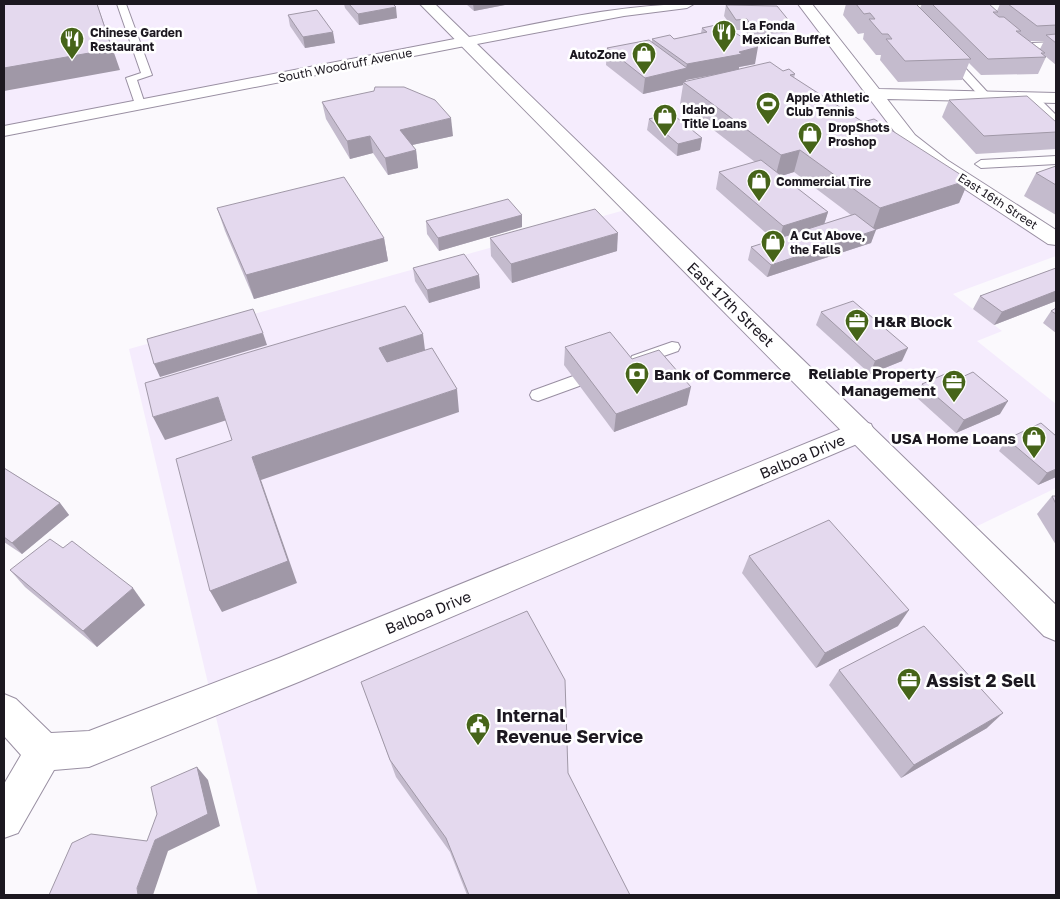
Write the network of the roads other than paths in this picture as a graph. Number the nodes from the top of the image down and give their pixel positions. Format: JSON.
{"nodes":[{"id":1,"x":121,"y":4,"type":"edge"},
{"id":2,"x":427,"y":4,"type":"edge"},
{"id":3,"x":687,"y":4,"type":"edge"},
{"id":4,"x":805,"y":4,"type":"edge"},
{"id":5,"x":465,"y":42,"type":"junction"},
{"id":6,"x":1056,"y":45,"type":"edge"},
{"id":7,"x":1032,"y":46,"type":"edge"},
{"id":8,"x":941,"y":48,"type":"edge"},
{"id":9,"x":876,"y":94,"type":"junction"},
{"id":10,"x":987,"y":98,"type":"junction"},
{"id":11,"x":1032,"y":98,"type":"junction"},
{"id":12,"x":1056,"y":98,"type":"edge"},
{"id":13,"x":140,"y":104,"type":"junction"},
{"id":14,"x":1056,"y":121,"type":"edge"},
{"id":15,"x":4,"y":131,"type":"edge"},
{"id":16,"x":1056,"y":160,"type":"edge"},
{"id":17,"x":981,"y":164,"type":"dead end"},
{"id":18,"x":1056,"y":239,"type":"edge"},
{"id":19,"x":672,"y":347,"type":"dead end"},
{"id":20,"x":620,"y":366,"type":"edge"},
{"id":21,"x":576,"y":381,"type":"edge"},
{"id":22,"x":538,"y":395,"type":"dead end"},
{"id":23,"x":861,"y":431,"type":"junction"},
{"id":24,"x":1056,"y":626,"type":"edge"},
{"id":25,"x":4,"y":711,"type":"edge"},
{"id":26,"x":44,"y":752,"type":"junction"},
{"id":27,"x":4,"y":819,"type":"edge"}],
"edges":[{"from":1,"to":13,"type":"lane"},
{"from":2,"to":5,"type":"main road","name":"East 17th Street"},
{"from":3,"to":5,"type":"main road","name":"South Woodruff Avenue"},
{"from":4,"to":9,"type":"main road","name":"East 16th Street"},
{"from":5,"to":13,"type":"main road","name":"South Woodruff Avenue"},
{"from":5,"to":23,"type":"main road","name":"East 17th Street"},
{"from":6,"to":7,"type":"lane"},
{"from":8,"to":10,"type":"lane"},
{"from":9,"to":10,"type":"main road"},
{"from":9,"to":18,"type":"main road","name":"East 16th Street"},
{"from":10,"to":11,"type":"main road"},
{"from":11,"to":12,"type":"main road"},
{"from":11,"to":14,"type":"lane"},
{"from":13,"to":15,"type":"main road","name":"South Woodruff Avenue"},
{"from":16,"to":17,"type":"lane"},
{"from":19,"to":20,"type":"lane"},
{"from":21,"to":22,"type":"lane"},
{"from":23,"to":24,"type":"main road","name":"East 17th Street"},
{"from":23,"to":26,"type":"main road","name":"Balboa Drive"},
{"from":25,"to":26,"type":"main road"},
{"from":26,"to":27,"type":"main road"}]}
